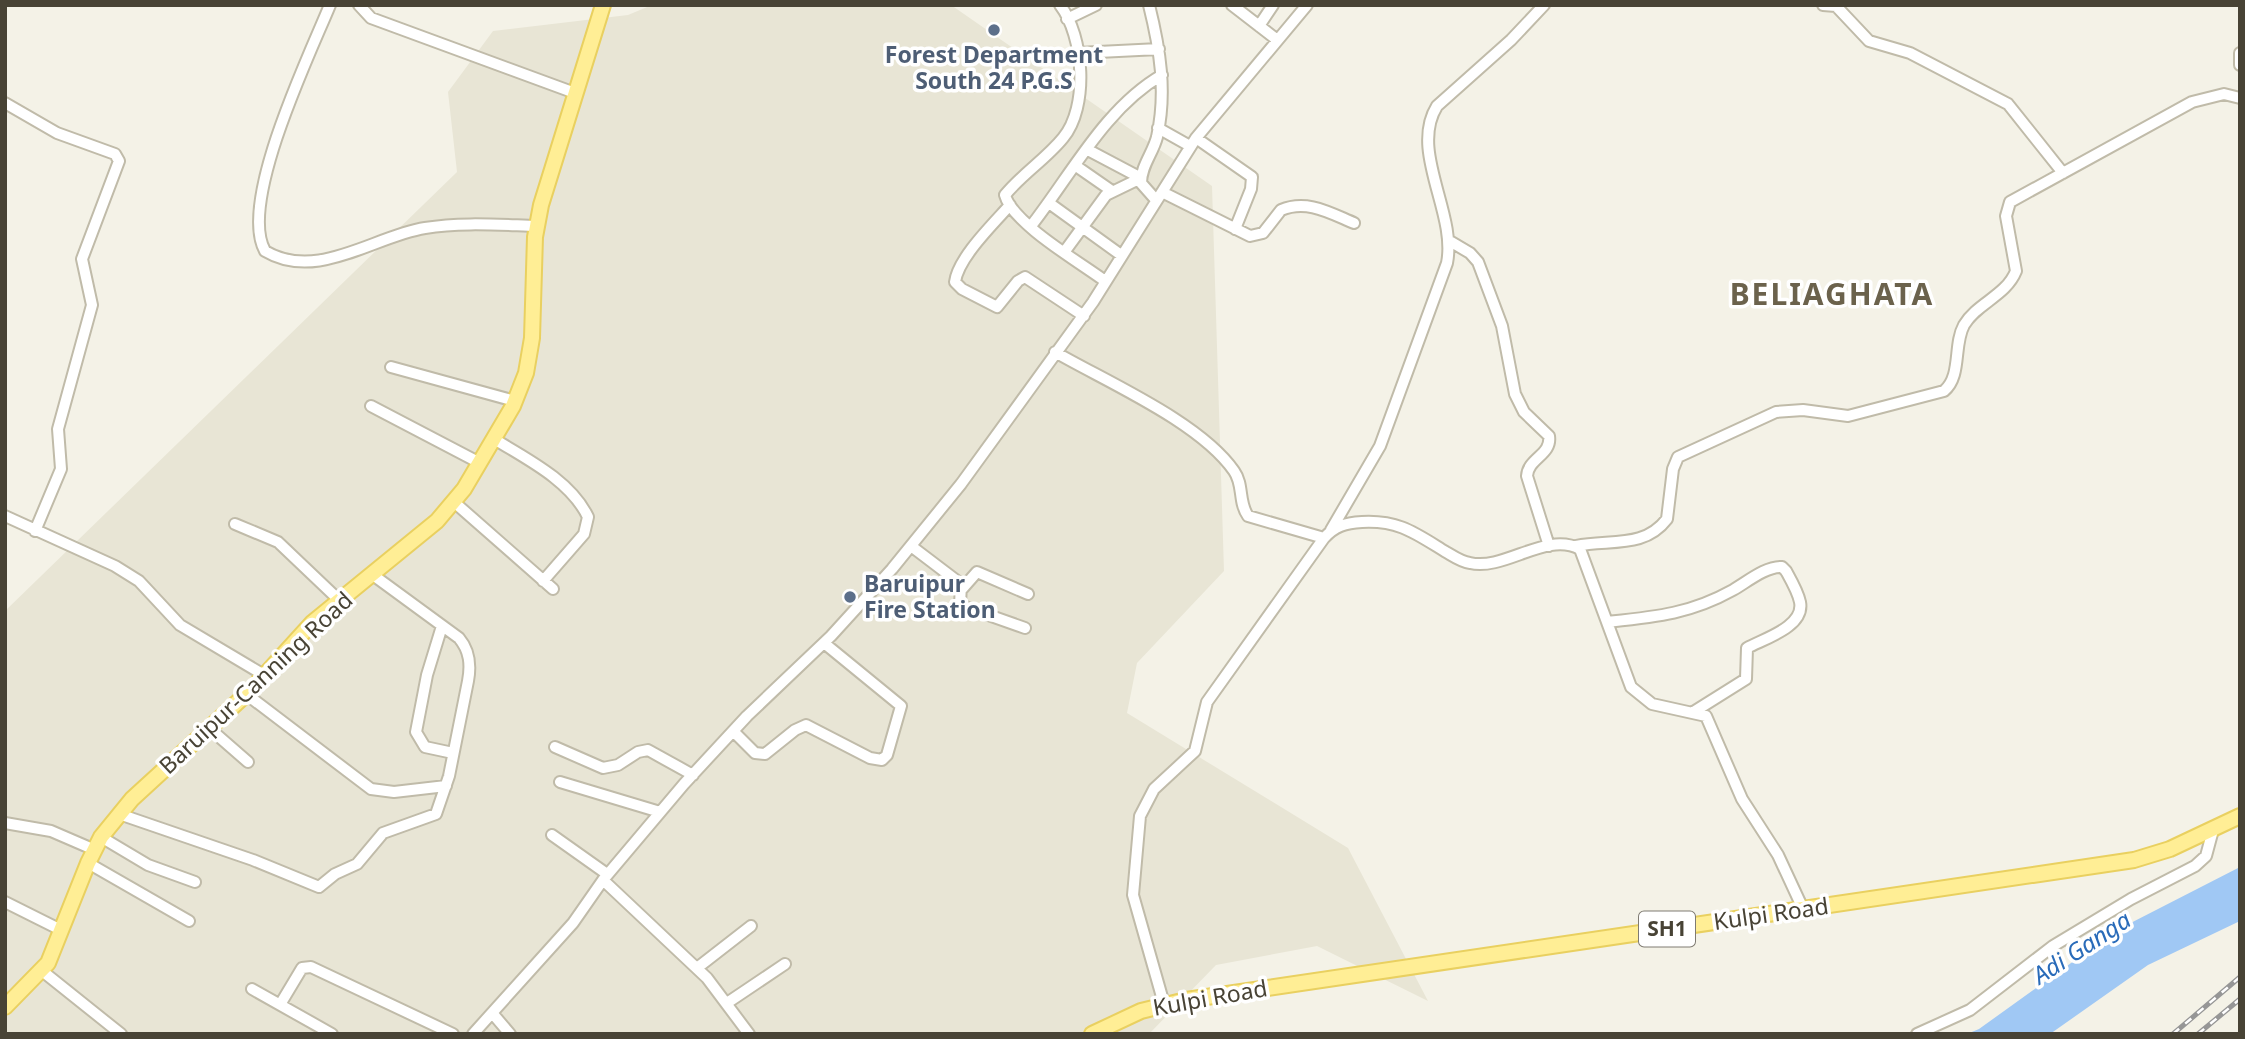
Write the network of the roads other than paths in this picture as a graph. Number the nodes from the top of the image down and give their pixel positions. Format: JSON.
{"nodes":[{"id":1,"x":330,"y":5,"type":"edge"},
{"id":2,"x":359,"y":5,"type":"edge"},
{"id":3,"x":603,"y":5,"type":"edge"},
{"id":4,"x":1060,"y":5,"type":"edge"},
{"id":5,"x":1096,"y":5,"type":"edge"},
{"id":6,"x":1149,"y":5,"type":"edge"},
{"id":7,"x":1232,"y":5,"type":"edge"},
{"id":8,"x":1273,"y":5,"type":"edge"},
{"id":9,"x":1307,"y":5,"type":"edge"},
{"id":10,"x":1544,"y":5,"type":"edge"},
{"id":11,"x":1823,"y":5,"type":"edge"},
{"id":12,"x":1067,"y":19,"type":"junction"},
{"id":13,"x":1258,"y":26,"type":"junction"},
{"id":14,"x":1276,"y":39,"type":"junction"},
{"id":15,"x":1159,"y":49,"type":"junction"},
{"id":16,"x":1078,"y":53,"type":"junction"},
{"id":17,"x":2240,"y":53,"type":"edge"},
{"id":18,"x":2240,"y":65,"type":"edge"},
{"id":19,"x":1162,"y":75,"type":"junction"},
{"id":20,"x":575,"y":93,"type":"junction"},
{"id":21,"x":2239,"y":96,"type":"edge"},
{"id":22,"x":5,"y":103,"type":"edge"},
{"id":23,"x":1158,"y":128,"type":"junction"},
{"id":24,"x":1193,"y":142,"type":"junction"},
{"id":25,"x":1088,"y":149,"type":"junction"},
{"id":26,"x":1076,"y":166,"type":"junction"},
{"id":27,"x":2063,"y":173,"type":"junction"},
{"id":28,"x":1141,"y":178,"type":"junction"},
{"id":29,"x":1112,"y":191,"type":"junction"},
{"id":30,"x":1159,"y":196,"type":"junction"},
{"id":31,"x":1049,"y":203,"type":"junction"},
{"id":32,"x":1010,"y":205,"type":"junction"},
{"id":33,"x":1354,"y":223,"type":"dead end"},
{"id":34,"x":537,"y":226,"type":"junction"},
{"id":35,"x":1031,"y":226,"type":"junction"},
{"id":36,"x":1080,"y":227,"type":"junction"},
{"id":37,"x":1235,"y":229,"type":"junction"},
{"id":38,"x":1448,"y":240,"type":"junction"},
{"id":39,"x":1065,"y":251,"type":"junction"},
{"id":40,"x":1121,"y":256,"type":"junction"},
{"id":41,"x":1105,"y":281,"type":"junction"},
{"id":42,"x":1084,"y":316,"type":"junction"},
{"id":43,"x":1055,"y":352,"type":"junction"},
{"id":44,"x":391,"y":367,"type":"dead end"},
{"id":45,"x":515,"y":401,"type":"junction"},
{"id":46,"x":371,"y":406,"type":"dead end"},
{"id":47,"x":494,"y":439,"type":"junction"},
{"id":48,"x":480,"y":463,"type":"junction"},
{"id":49,"x":454,"y":502,"type":"junction"},
{"id":50,"x":5,"y":516,"type":"edge"},
{"id":51,"x":235,"y":523,"type":"dead end"},
{"id":52,"x":35,"y":531,"type":"junction"},
{"id":53,"x":1328,"y":534,"type":"junction"},
{"id":54,"x":911,"y":546,"type":"junction"},
{"id":55,"x":1549,"y":546,"type":"junction"},
{"id":56,"x":1576,"y":546,"type":"junction"},
{"id":57,"x":373,"y":575,"type":"junction"},
{"id":58,"x":543,"y":581,"type":"junction"},
{"id":59,"x":553,"y":589,"type":"dead end"},
{"id":60,"x":962,"y":589,"type":"junction"},
{"id":61,"x":1028,"y":594,"type":"dead end"},
{"id":62,"x":340,"y":601,"type":"junction"},
{"id":63,"x":1607,"y":622,"type":"junction"},
{"id":64,"x":442,"y":625,"type":"junction"},
{"id":65,"x":1025,"y":628,"type":"dead end"},
{"id":66,"x":824,"y":643,"type":"junction"},
{"id":67,"x":264,"y":676,"type":"junction"},
{"id":68,"x":246,"y":694,"type":"junction"},
{"id":69,"x":1695,"y":711,"type":"junction"},
{"id":70,"x":209,"y":728,"type":"junction"},
{"id":71,"x":733,"y":731,"type":"junction"},
{"id":72,"x":555,"y":747,"type":"dead end"},
{"id":73,"x":453,"y":753,"type":"junction"},
{"id":74,"x":248,"y":762,"type":"dead end"},
{"id":75,"x":692,"y":775,"type":"junction"},
{"id":76,"x":559,"y":782,"type":"dead end"},
{"id":77,"x":446,"y":786,"type":"junction"},
{"id":78,"x":660,"y":812,"type":"junction"},
{"id":79,"x":119,"y":814,"type":"junction"},
{"id":80,"x":2240,"y":816,"type":"edge"},
{"id":81,"x":5,"y":824,"type":"edge"},
{"id":82,"x":2213,"y":830,"type":"junction"},
{"id":83,"x":552,"y":835,"type":"dead end"},
{"id":84,"x":98,"y":843,"type":"junction"},
{"id":85,"x":88,"y":863,"type":"junction"},
{"id":86,"x":605,"y":877,"type":"junction"},
{"id":87,"x":195,"y":882,"type":"dead end"},
{"id":88,"x":5,"y":902,"type":"edge"},
{"id":89,"x":1804,"y":911,"type":"junction"},
{"id":90,"x":189,"y":921,"type":"dead end"},
{"id":91,"x":751,"y":926,"type":"dead end"},
{"id":92,"x":61,"y":930,"type":"junction"},
{"id":93,"x":785,"y":964,"type":"dead end"},
{"id":94,"x":697,"y":968,"type":"junction"},
{"id":95,"x":41,"y":970,"type":"junction"},
{"id":96,"x":252,"y":989,"type":"dead end"},
{"id":97,"x":281,"y":1003,"type":"junction"},
{"id":98,"x":727,"y":1003,"type":"junction"},
{"id":99,"x":1164,"y":1004,"type":"junction"},
{"id":100,"x":5,"y":1007,"type":"edge"},
{"id":101,"x":493,"y":1014,"type":"junction"},
{"id":102,"x":121,"y":1034,"type":"edge"},
{"id":103,"x":332,"y":1034,"type":"edge"},
{"id":104,"x":453,"y":1034,"type":"edge"},
{"id":105,"x":473,"y":1034,"type":"edge"},
{"id":106,"x":510,"y":1034,"type":"edge"},
{"id":107,"x":749,"y":1034,"type":"edge"},
{"id":108,"x":1092,"y":1034,"type":"edge"},
{"id":109,"x":1916,"y":1034,"type":"edge"}],
"edges":[{"from":1,"to":34,"type":"street"},
{"from":2,"to":20,"type":"street"},
{"from":3,"to":20,"type":"main road","name":"Baruipur-Canning Road"},
{"from":4,"to":12,"type":"street"},
{"from":5,"to":12,"type":"street"},
{"from":6,"to":15,"type":"street"},
{"from":7,"to":13,"type":"street"},
{"from":8,"to":13,"type":"street"},
{"from":9,"to":14,"type":"street"},
{"from":10,"to":38,"type":"street"},
{"from":11,"to":27,"type":"street"},
{"from":12,"to":16,"type":"street"},
{"from":13,"to":14,"type":"street"},
{"from":14,"to":24,"type":"street"},
{"from":15,"to":16,"type":"street"},
{"from":15,"to":19,"type":"street"},
{"from":16,"to":32,"type":"street"},
{"from":17,"to":18,"type":"street"},
{"from":19,"to":23,"type":"street"},
{"from":19,"to":25,"type":"street"},
{"from":20,"to":34,"type":"main road","name":"Baruipur-Canning Road"},
{"from":21,"to":27,"type":"street"},
{"from":22,"to":52,"type":"street"},
{"from":23,"to":24,"type":"street"},
{"from":23,"to":28,"type":"street"},
{"from":24,"to":30,"type":"street"},
{"from":24,"to":37,"type":"street"},
{"from":25,"to":26,"type":"street"},
{"from":25,"to":28,"type":"street"},
{"from":26,"to":29,"type":"street"},
{"from":26,"to":31,"type":"street"},
{"from":27,"to":56,"type":"street"},
{"from":28,"to":29,"type":"street"},
{"from":28,"to":30,"type":"street"},
{"from":29,"to":36,"type":"street"},
{"from":30,"to":37,"type":"street"},
{"from":30,"to":40,"type":"street"},
{"from":31,"to":35,"type":"street"},
{"from":31,"to":36,"type":"street"},
{"from":32,"to":35,"type":"street"},
{"from":32,"to":42,"type":"street"},
{"from":33,"to":37,"type":"street"},
{"from":34,"to":45,"type":"main road","name":"Baruipur-Canning Road"},
{"from":35,"to":39,"type":"street"},
{"from":36,"to":39,"type":"street"},
{"from":36,"to":40,"type":"street"},
{"from":38,"to":53,"type":"street"},
{"from":38,"to":55,"type":"street"},
{"from":39,"to":41,"type":"street"},
{"from":40,"to":41,"type":"street"},
{"from":41,"to":42,"type":"street"},
{"from":42,"to":43,"type":"street"},
{"from":43,"to":53,"type":"street"},
{"from":43,"to":54,"type":"street"},
{"from":44,"to":45,"type":"street"},
{"from":45,"to":47,"type":"main road","name":"Baruipur-Canning Road"},
{"from":46,"to":48,"type":"street"},
{"from":47,"to":48,"type":"main road","name":"Baruipur-Canning Road"},
{"from":47,"to":58,"type":"street"},
{"from":48,"to":49,"type":"main road","name":"Baruipur-Canning Road"},
{"from":49,"to":57,"type":"main road","name":"Baruipur-Canning Road"},
{"from":49,"to":58,"type":"street"},
{"from":50,"to":52,"type":"street"},
{"from":51,"to":62,"type":"street"},
{"from":52,"to":67,"type":"street"},
{"from":53,"to":55,"type":"street"},
{"from":53,"to":99,"type":"street"},
{"from":54,"to":60,"type":"street"},
{"from":54,"to":66,"type":"street"},
{"from":55,"to":56,"type":"street"},
{"from":56,"to":63,"type":"street"},
{"from":57,"to":62,"type":"main road","name":"Baruipur-Canning Road"},
{"from":57,"to":64,"type":"street"},
{"from":58,"to":59,"type":"street"},
{"from":60,"to":61,"type":"street"},
{"from":60,"to":65,"type":"street"},
{"from":62,"to":67,"type":"main road","name":"Baruipur-Canning Road"},
{"from":63,"to":69,"type":"street"},
{"from":63,"to":69,"type":"street"},
{"from":64,"to":73,"type":"street"},
{"from":64,"to":73,"type":"street"},
{"from":66,"to":71,"type":"street"},
{"from":66,"to":71,"type":"street"},
{"from":67,"to":68,"type":"main road","name":"Baruipur-Canning Road"},
{"from":68,"to":70,"type":"main road","name":"Baruipur-Canning Road"},
{"from":68,"to":77,"type":"street"},
{"from":69,"to":89,"type":"street"},
{"from":70,"to":74,"type":"street"},
{"from":70,"to":79,"type":"main road","name":"Baruipur-Canning Road"},
{"from":71,"to":75,"type":"street"},
{"from":72,"to":75,"type":"street"},
{"from":73,"to":77,"type":"street"},
{"from":75,"to":78,"type":"street"},
{"from":76,"to":78,"type":"street"},
{"from":77,"to":79,"type":"street"},
{"from":78,"to":86,"type":"street"},
{"from":79,"to":84,"type":"main road","name":"Baruipur-Canning Road"},
{"from":80,"to":82,"type":"main road","name":"Kulpi Road","number":"SH1"},
{"from":81,"to":84,"type":"street"},
{"from":82,"to":89,"type":"main road","name":"Kulpi Road","number":"SH1"},
{"from":82,"to":109,"type":"street"},
{"from":83,"to":86,"type":"street"},
{"from":84,"to":85,"type":"main road","name":"Baruipur-Canning Road"},
{"from":84,"to":87,"type":"street"},
{"from":85,"to":90,"type":"street"},
{"from":85,"to":92,"type":"main road","name":"Baruipur-Canning Road"},
{"from":86,"to":94,"type":"street"},
{"from":86,"to":101,"type":"street"},
{"from":88,"to":92,"type":"street"},
{"from":89,"to":99,"type":"main road","name":"Kulpi Road","number":"SH1"},
{"from":91,"to":94,"type":"street"},
{"from":92,"to":95,"type":"main road","name":"Baruipur-Canning Road"},
{"from":93,"to":98,"type":"street"},
{"from":94,"to":98,"type":"street"},
{"from":95,"to":100,"type":"main road","name":"Baruipur-Canning Road"},
{"from":95,"to":102,"type":"street"},
{"from":96,"to":97,"type":"street"},
{"from":97,"to":103,"type":"street"},
{"from":97,"to":104,"type":"street"},
{"from":98,"to":107,"type":"street"},
{"from":99,"to":108,"type":"main road","name":"Kulpi Road","number":"SH1"},
{"from":101,"to":105,"type":"street"},
{"from":101,"to":106,"type":"street"}]}
